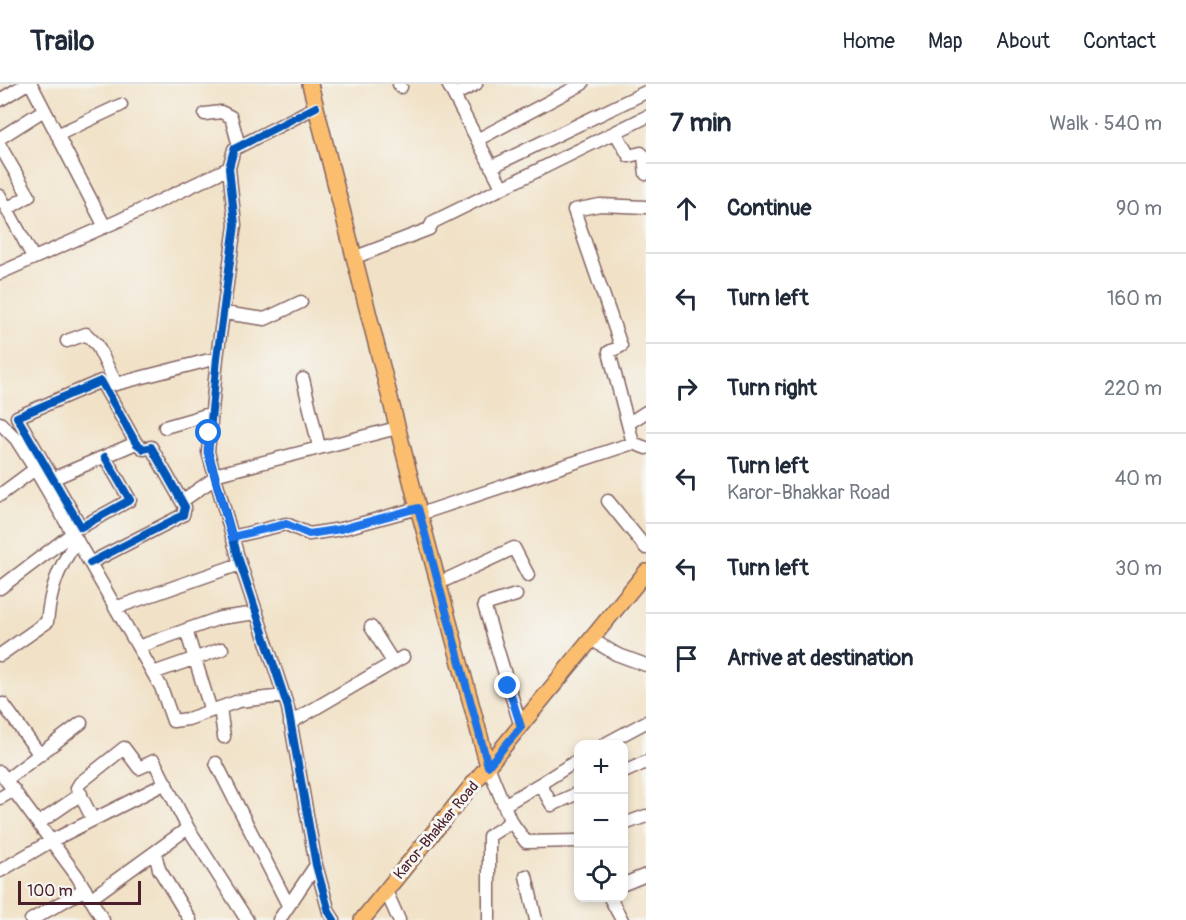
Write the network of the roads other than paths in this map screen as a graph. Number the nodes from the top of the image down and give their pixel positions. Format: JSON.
{"nodes":[{"id":1,"x":26,"y":84,"type":"edge"},
{"id":2,"x":31,"y":84,"type":"edge"},
{"id":3,"x":310,"y":84,"type":"edge"},
{"id":4,"x":476,"y":84,"type":"edge"},
{"id":5,"x":582,"y":84,"type":"edge"},
{"id":6,"x":561,"y":89,"type":"edge"},
{"id":7,"x":451,"y":90,"type":"edge"},
{"id":8,"x":646,"y":92,"type":"edge"},
{"id":9,"x":0,"y":100,"type":"edge"},
{"id":10,"x":121,"y":105,"type":"dead end"},
{"id":11,"x":316,"y":107,"type":"junction"},
{"id":12,"x":44,"y":110,"type":"junction"},
{"id":13,"x":205,"y":114,"type":"dead end"},
{"id":14,"x":646,"y":117,"type":"edge"},
{"id":15,"x":615,"y":132,"type":"junction"},
{"id":16,"x":57,"y":135,"type":"junction"},
{"id":17,"x":0,"y":138,"type":"edge"},
{"id":18,"x":477,"y":140,"type":"junction"},
{"id":19,"x":0,"y":146,"type":"edge"},
{"id":20,"x":238,"y":146,"type":"junction"},
{"id":21,"x":644,"y":152,"type":"edge"},
{"id":22,"x":491,"y":167,"type":"junction"},
{"id":23,"x":229,"y":168,"type":"junction"},
{"id":24,"x":646,"y":174,"type":"edge"},
{"id":25,"x":502,"y":187,"type":"junction"},
{"id":26,"x":0,"y":196,"type":"edge"},
{"id":27,"x":646,"y":207,"type":"edge"},
{"id":28,"x":7,"y":208,"type":"junction"},
{"id":29,"x":105,"y":227,"type":"junction"},
{"id":30,"x":33,"y":257,"type":"junction"},
{"id":31,"x":353,"y":258,"type":"junction"},
{"id":32,"x":1,"y":270,"type":"edge"},
{"id":33,"x":302,"y":302,"type":"dead end"},
{"id":34,"x":224,"y":313,"type":"junction"},
{"id":35,"x":67,"y":341,"type":"dead end"},
{"id":36,"x":217,"y":358,"type":"junction"},
{"id":37,"x":303,"y":379,"type":"dead end"},
{"id":38,"x":646,"y":412,"type":"edge"},
{"id":39,"x":210,"y":414,"type":"junction"},
{"id":40,"x":0,"y":423,"type":"edge"},
{"id":41,"x":629,"y":423,"type":"junction"},
{"id":42,"x":165,"y":427,"type":"dead end"},
{"id":43,"x":397,"y":428,"type":"junction"},
{"id":44,"x":136,"y":443,"type":"junction"},
{"id":45,"x":633,"y":443,"type":"junction"},
{"id":46,"x":319,"y":447,"type":"junction"},
{"id":47,"x":646,"y":448,"type":"edge"},
{"id":48,"x":105,"y":457,"type":"junction"},
{"id":49,"x":35,"y":469,"type":"junction"},
{"id":50,"x":215,"y":477,"type":"junction"},
{"id":51,"x":52,"y":479,"type":"junction"},
{"id":52,"x":0,"y":495,"type":"edge"},
{"id":53,"x":182,"y":501,"type":"junction"},
{"id":54,"x":609,"y":501,"type":"dead end"},
{"id":55,"x":419,"y":511,"type":"junction"},
{"id":56,"x":75,"y":537,"type":"junction"},
{"id":57,"x":232,"y":537,"type":"junction"},
{"id":58,"x":646,"y":548,"type":"edge"},
{"id":59,"x":90,"y":562,"type":"junction"},
{"id":60,"x":240,"y":564,"type":"junction"},
{"id":61,"x":646,"y":572,"type":"edge"},
{"id":62,"x":528,"y":575,"type":"dead end"},
{"id":63,"x":439,"y":583,"type":"junction"},
{"id":64,"x":0,"y":588,"type":"edge"},
{"id":65,"x":516,"y":595,"type":"dead end"},
{"id":66,"x":115,"y":608,"type":"junction"},
{"id":67,"x":257,"y":613,"type":"junction"},
{"id":68,"x":371,"y":627,"type":"dead end"},
{"id":69,"x":186,"y":630,"type":"junction"},
{"id":70,"x":591,"y":639,"type":"junction"},
{"id":71,"x":138,"y":647,"type":"junction"},
{"id":72,"x":222,"y":649,"type":"dead end"},
{"id":73,"x":0,"y":655,"type":"edge"},
{"id":74,"x":196,"y":658,"type":"junction"},
{"id":75,"x":646,"y":665,"type":"edge"},
{"id":76,"x":153,"y":673,"type":"junction"},
{"id":77,"x":284,"y":696,"type":"junction"},
{"id":78,"x":3,"y":704,"type":"dead end"},
{"id":79,"x":215,"y":709,"type":"junction"},
{"id":80,"x":646,"y":722,"type":"edge"},
{"id":81,"x":81,"y":723,"type":"dead end"},
{"id":82,"x":290,"y":723,"type":"junction"},
{"id":83,"x":521,"y":727,"type":"junction"},
{"id":84,"x":224,"y":737,"type":"dead end"},
{"id":85,"x":613,"y":740,"type":"edge"},
{"id":86,"x":40,"y":755,"type":"junction"},
{"id":87,"x":646,"y":762,"type":"edge"},
{"id":88,"x":216,"y":763,"type":"dead end"},
{"id":89,"x":574,"y":763,"type":"edge"},
{"id":90,"x":488,"y":766,"type":"junction"},
{"id":91,"x":628,"y":770,"type":"edge"},
{"id":92,"x":7,"y":781,"type":"edge"},
{"id":93,"x":166,"y":783,"type":"junction"},
{"id":94,"x":540,"y":784,"type":"junction"},
{"id":95,"x":81,"y":794,"type":"junction"},
{"id":96,"x":577,"y":794,"type":"edge"},
{"id":97,"x":0,"y":798,"type":"edge"},
{"id":98,"x":504,"y":805,"type":"junction"},
{"id":99,"x":646,"y":816,"type":"edge"},
{"id":100,"x":93,"y":820,"type":"junction"},
{"id":101,"x":510,"y":820,"type":"junction"},
{"id":102,"x":39,"y":823,"type":"junction"},
{"id":103,"x":628,"y":823,"type":"edge"},
{"id":104,"x":188,"y":828,"type":"junction"},
{"id":105,"x":51,"y":841,"type":"junction"},
{"id":106,"x":574,"y":841,"type":"edge"},
{"id":107,"x":155,"y":853,"type":"junction"},
{"id":108,"x":316,"y":865,"type":"junction"},
{"id":109,"x":0,"y":871,"type":"edge"},
{"id":110,"x":646,"y":875,"type":"edge"},
{"id":111,"x":526,"y":876,"type":"dead end"},
{"id":112,"x":628,"y":882,"type":"edge"},
{"id":113,"x":386,"y":891,"type":"junction"},
{"id":114,"x":88,"y":894,"type":"junction"},
{"id":115,"x":612,"y":902,"type":"edge"},
{"id":116,"x":288,"y":905,"type":"junction"},
{"id":117,"x":31,"y":920,"type":"edge"},
{"id":118,"x":103,"y":920,"type":"edge"},
{"id":119,"x":190,"y":920,"type":"edge"},
{"id":120,"x":247,"y":920,"type":"edge"},
{"id":121,"x":279,"y":920,"type":"edge"},
{"id":122,"x":334,"y":920,"type":"edge"},
{"id":123,"x":362,"y":920,"type":"edge"},
{"id":124,"x":399,"y":920,"type":"edge"},
{"id":125,"x":489,"y":920,"type":"edge"},
{"id":126,"x":536,"y":920,"type":"edge"},
{"id":127,"x":622,"y":920,"type":"edge"}],
"edges":[{"from":1,"to":9,"type":"street"},
{"from":2,"to":12,"type":"street"},
{"from":3,"to":11,"type":"main road"},
{"from":4,"to":7,"type":"street"},
{"from":5,"to":6,"type":"street"},
{"from":6,"to":18,"type":"street"},
{"from":7,"to":18,"type":"street"},
{"from":8,"to":22,"type":"street"},
{"from":10,"to":16,"type":"street"},
{"from":11,"to":20,"type":"street"},
{"from":11,"to":31,"type":"main road"},
{"from":12,"to":16,"type":"street"},
{"from":12,"to":17,"type":"street"},
{"from":13,"to":20,"type":"street"},
{"from":14,"to":15,"type":"street"},
{"from":15,"to":21,"type":"street"},
{"from":15,"to":25,"type":"street"},
{"from":16,"to":29,"type":"street"},
{"from":18,"to":22,"type":"street"},
{"from":19,"to":28,"type":"street"},
{"from":20,"to":23,"type":"street"},
{"from":21,"to":24,"type":"street"},
{"from":22,"to":25,"type":"street"},
{"from":23,"to":29,"type":"street"},
{"from":23,"to":34,"type":"street"},
{"from":25,"to":31,"type":"street"},
{"from":26,"to":28,"type":"street"},
{"from":27,"to":41,"type":"street"},
{"from":28,"to":30,"type":"street"},
{"from":29,"to":30,"type":"street"},
{"from":30,"to":32,"type":"street"},
{"from":31,"to":43,"type":"main road"},
{"from":33,"to":34,"type":"street"},
{"from":34,"to":36,"type":"street"},
{"from":35,"to":36,"type":"street"},
{"from":36,"to":39,"type":"street"},
{"from":37,"to":46,"type":"street"},
{"from":38,"to":41,"type":"street"},
{"from":39,"to":42,"type":"street"},
{"from":39,"to":50,"type":"street"},
{"from":40,"to":49,"type":"street"},
{"from":41,"to":45,"type":"street"},
{"from":43,"to":46,"type":"street"},
{"from":43,"to":55,"type":"main road"},
{"from":44,"to":48,"type":"street"},
{"from":44,"to":51,"type":"street"},
{"from":44,"to":53,"type":"street"},
{"from":45,"to":47,"type":"street"},
{"from":45,"to":55,"type":"street"},
{"from":46,"to":50,"type":"street"},
{"from":48,"to":51,"type":"street"},
{"from":48,"to":51,"type":"street"},
{"from":49,"to":52,"type":"street"},
{"from":49,"to":56,"type":"street"},
{"from":50,"to":53,"type":"street"},
{"from":50,"to":57,"type":"street"},
{"from":53,"to":59,"type":"street"},
{"from":54,"to":58,"type":"street"},
{"from":55,"to":57,"type":"street"},
{"from":55,"to":63,"type":"main road"},
{"from":56,"to":59,"type":"street"},
{"from":56,"to":64,"type":"street"},
{"from":56,"to":73,"type":"street"},
{"from":57,"to":60,"type":"street"},
{"from":59,"to":66,"type":"street"},
{"from":60,"to":66,"type":"street"},
{"from":60,"to":67,"type":"street"},
{"from":61,"to":70,"type":"main road","name":"Karor-Bhakkar Road"},
{"from":62,"to":63,"type":"street"},
{"from":63,"to":90,"type":"main road"},
{"from":65,"to":83,"type":"street"},
{"from":66,"to":71,"type":"street"},
{"from":67,"to":69,"type":"street"},
{"from":67,"to":77,"type":"street"},
{"from":68,"to":82,"type":"street"},
{"from":69,"to":71,"type":"street"},
{"from":69,"to":74,"type":"street"},
{"from":70,"to":75,"type":"street"},
{"from":70,"to":83,"type":"main road","name":"Karor-Bhakkar Road"},
{"from":71,"to":76,"type":"street"},
{"from":72,"to":74,"type":"street"},
{"from":74,"to":76,"type":"street"},
{"from":74,"to":79,"type":"street"},
{"from":76,"to":79,"type":"street"},
{"from":77,"to":79,"type":"street"},
{"from":77,"to":82,"type":"street"},
{"from":78,"to":86,"type":"street"},
{"from":79,"to":84,"type":"street"},
{"from":80,"to":85,"type":"street"},
{"from":81,"to":86,"type":"street"},
{"from":82,"to":108,"type":"street"},
{"from":83,"to":90,"type":"main road","name":"Karor-Bhakkar Road"},
{"from":86,"to":92,"type":"street"},
{"from":87,"to":91,"type":"street"},
{"from":88,"to":116,"type":"street"},
{"from":89,"to":94,"type":"street"},
{"from":90,"to":98,"type":"street"},
{"from":90,"to":113,"type":"main road","name":"Karor-Bhakkar Road"},
{"from":92,"to":97,"type":"street"},
{"from":92,"to":102,"type":"street"},
{"from":93,"to":95,"type":"street"},
{"from":93,"to":100,"type":"street"},
{"from":93,"to":104,"type":"street"},
{"from":94,"to":96,"type":"street"},
{"from":94,"to":98,"type":"street"},
{"from":95,"to":100,"type":"street"},
{"from":95,"to":102,"type":"street"},
{"from":98,"to":101,"type":"street"},
{"from":99,"to":103,"type":"street"},
{"from":100,"to":105,"type":"street"},
{"from":101,"to":106,"type":"street"},
{"from":101,"to":125,"type":"street"},
{"from":102,"to":105,"type":"street"},
{"from":104,"to":107,"type":"street"},
{"from":104,"to":120,"type":"street"},
{"from":105,"to":109,"type":"street"},
{"from":105,"to":114,"type":"street"},
{"from":107,"to":114,"type":"street"},
{"from":107,"to":119,"type":"street"},
{"from":108,"to":116,"type":"street"},
{"from":108,"to":122,"type":"street"},
{"from":110,"to":112,"type":"street"},
{"from":111,"to":126,"type":"street"},
{"from":113,"to":123,"type":"main road","name":"Karor-Bhakkar Road"},
{"from":113,"to":124,"type":"street"},
{"from":114,"to":117,"type":"street"},
{"from":114,"to":118,"type":"street"},
{"from":115,"to":127,"type":"street"},
{"from":116,"to":121,"type":"street"}]}
